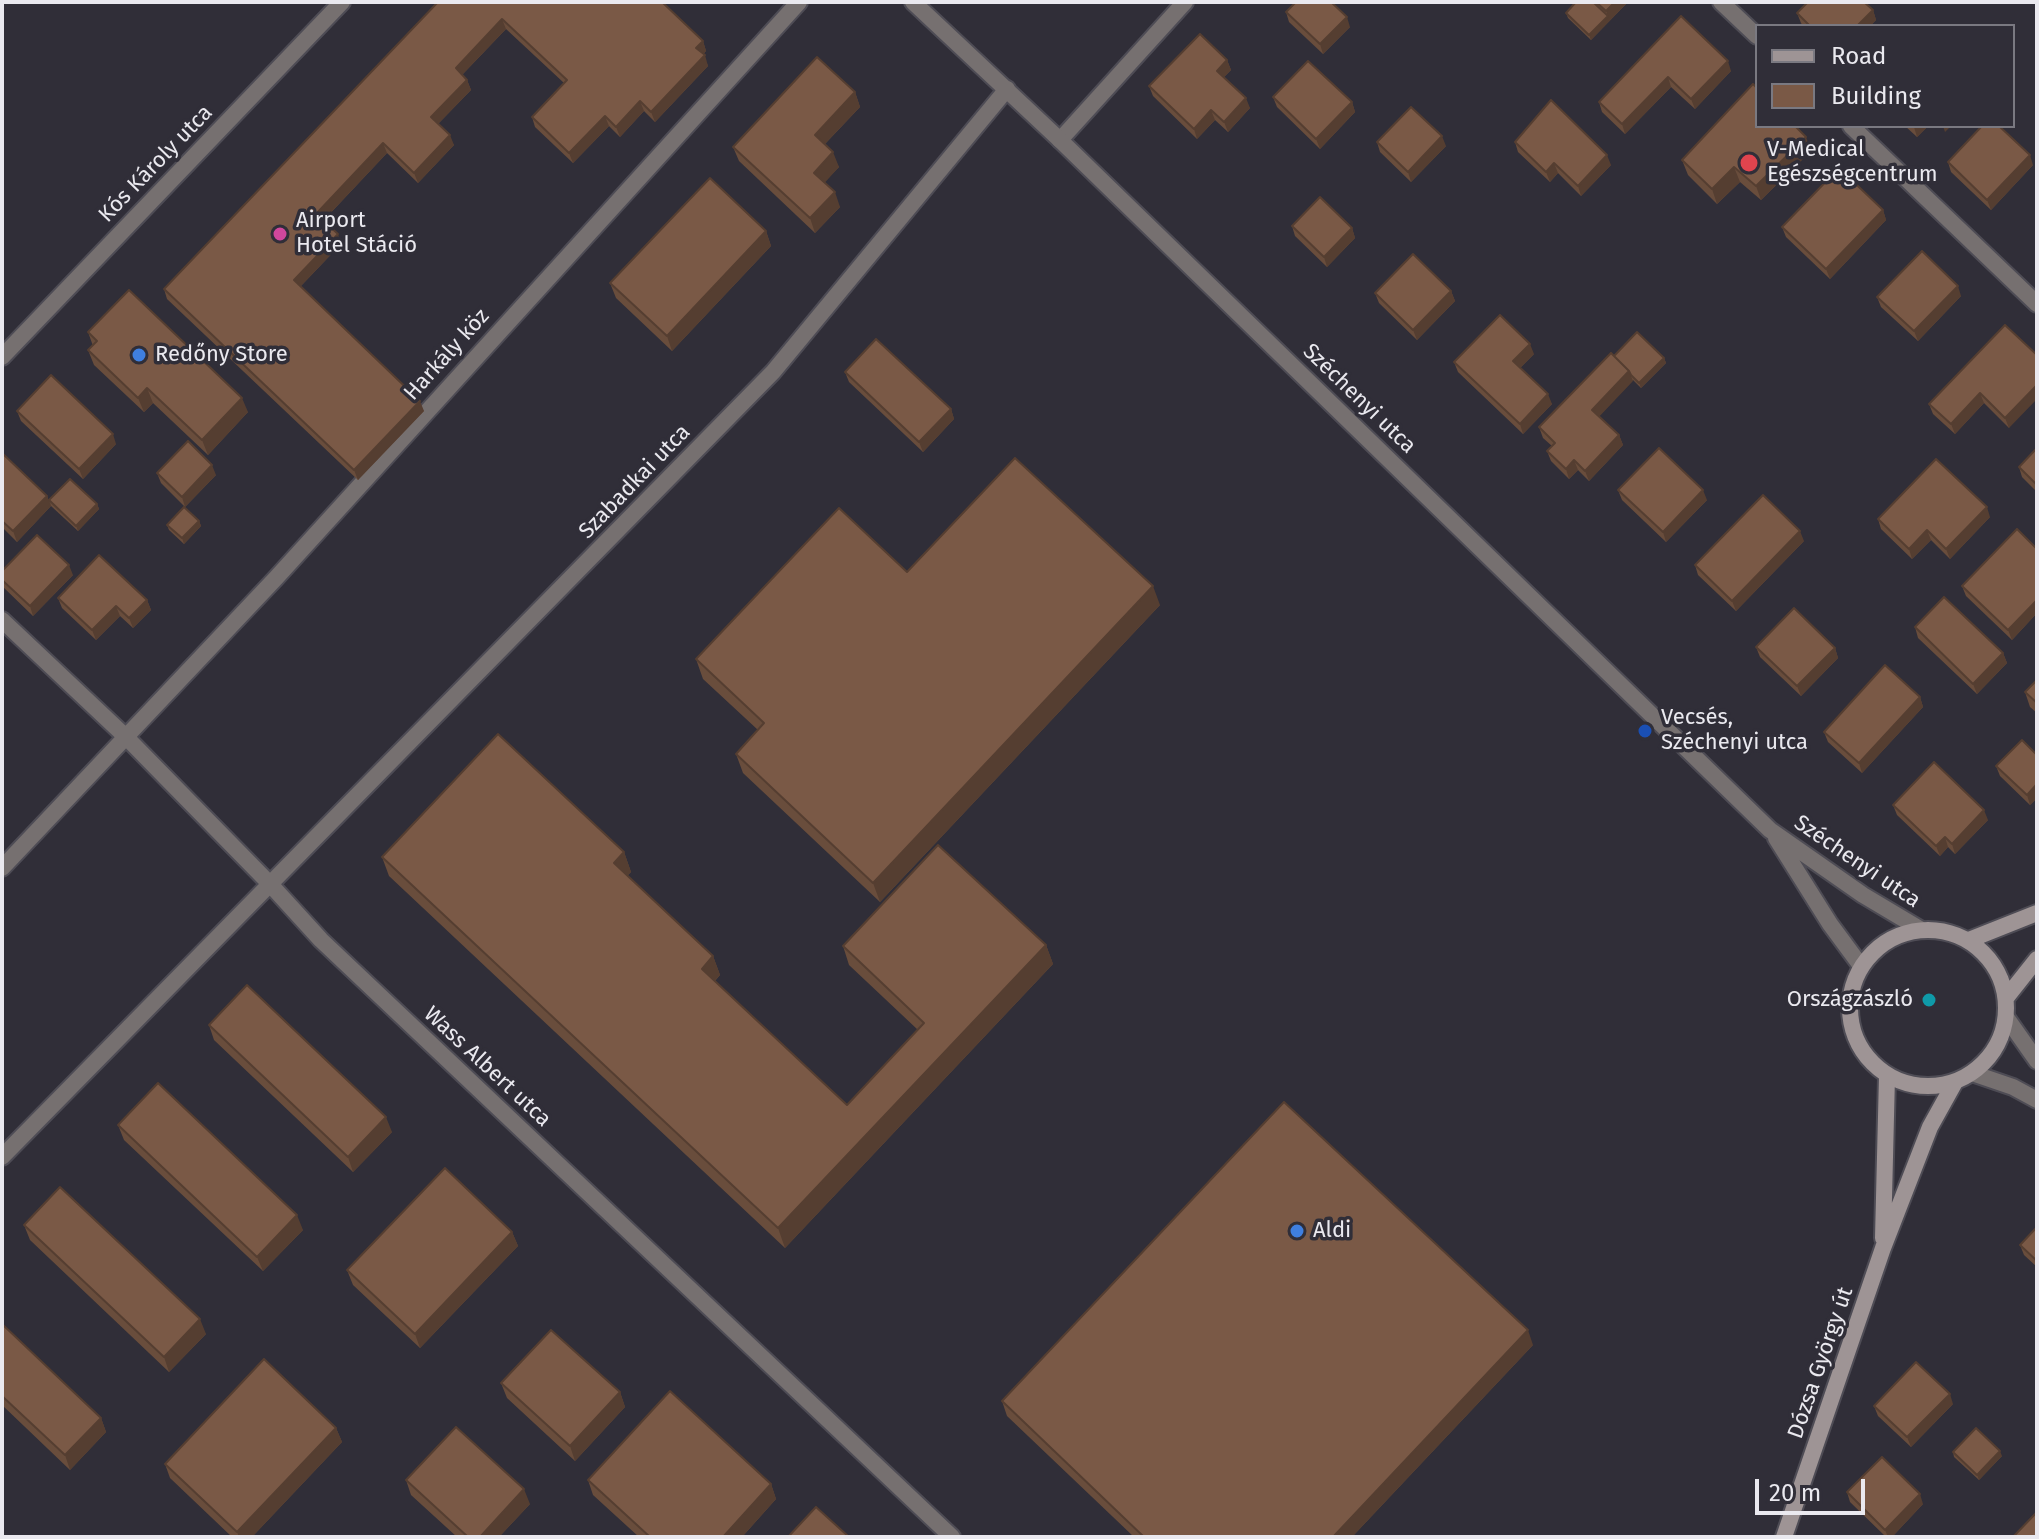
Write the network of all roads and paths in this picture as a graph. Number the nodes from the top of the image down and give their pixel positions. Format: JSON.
{"nodes":[{"id":1,"x":342,"y":2,"type":"edge"},
{"id":2,"x":799,"y":2,"type":"edge"},
{"id":3,"x":913,"y":2,"type":"edge"},
{"id":4,"x":1185,"y":2,"type":"edge"},
{"id":5,"x":1721,"y":2,"type":"edge"},
{"id":6,"x":1755,"y":34,"type":"edge"},
{"id":7,"x":1007,"y":89,"type":"junction"},
{"id":8,"x":1853,"y":128,"type":"edge"},
{"id":9,"x":1060,"y":140,"type":"junction"},
{"id":10,"x":2037,"y":304,"type":"edge"},
{"id":11,"x":2,"y":357,"type":"edge"},
{"id":12,"x":2,"y":620,"type":"edge"},
{"id":13,"x":126,"y":737,"type":"junction"},
{"id":14,"x":1770,"y":830,"type":"junction"},
{"id":15,"x":2,"y":868,"type":"edge"},
{"id":16,"x":270,"y":884,"type":"junction"},
{"id":17,"x":2037,"y":913,"type":"edge"},
{"id":18,"x":1920,"y":929,"type":"junction"},
{"id":19,"x":1969,"y":940,"type":"junction"},
{"id":20,"x":2037,"y":959,"type":"edge"},
{"id":21,"x":1861,"y":966,"type":"junction"},
{"id":22,"x":2006,"y":998,"type":"junction"},
{"id":23,"x":2006,"y":1017,"type":"junction"},
{"id":24,"x":2037,"y":1061,"type":"edge"},
{"id":25,"x":1972,"y":1073,"type":"junction"},
{"id":26,"x":1887,"y":1076,"type":"junction"},
{"id":27,"x":1955,"y":1082,"type":"junction"},
{"id":28,"x":2037,"y":1100,"type":"edge"},
{"id":29,"x":2,"y":1157,"type":"edge"},
{"id":30,"x":1883,"y":1248,"type":"junction"},
{"id":31,"x":952,"y":1537,"type":"edge"},
{"id":32,"x":1784,"y":1537,"type":"edge"}],
"edges":[{"from":1,"to":11,"type":"street","name":"Kós Károly utca"},
{"from":2,"to":13,"type":"street","name":"Harkály köz"},
{"from":3,"to":7,"type":"street","name":"Széchenyi utca"},
{"from":4,"to":9,"type":"street"},
{"from":5,"to":6,"type":"street"},
{"from":7,"to":9,"type":"street","name":"Széchenyi utca"},
{"from":7,"to":16,"type":"street","name":"Szabadkai utca"},
{"from":8,"to":10,"type":"street"},
{"from":9,"to":14,"type":"street","name":"Széchenyi utca"},
{"from":12,"to":13,"type":"street","name":"Wass Albert utca"},
{"from":13,"to":15,"type":"street","name":"Harkály köz"},
{"from":13,"to":16,"type":"street","name":"Wass Albert utca"},
{"from":14,"to":18,"type":"street","name":"Széchenyi utca"},
{"from":14,"to":21,"type":"street","name":"Széchenyi utca"},
{"from":16,"to":29,"type":"street","name":"Szabadkai utca"},
{"from":16,"to":31,"type":"street","name":"Wass Albert utca"},
{"from":17,"to":19,"type":"main road"},
{"from":18,"to":19,"type":"main road"},
{"from":18,"to":21,"type":"main road"},
{"from":19,"to":22,"type":"main road"},
{"from":20,"to":22,"type":"main road"},
{"from":21,"to":26,"type":"main road"},
{"from":22,"to":23,"type":"main road"},
{"from":23,"to":24,"type":"street"},
{"from":23,"to":25,"type":"main road"},
{"from":25,"to":27,"type":"main road"},
{"from":25,"to":28,"type":"street"},
{"from":26,"to":27,"type":"main road"},
{"from":26,"to":30,"type":"main road","name":"Dózsa György út"},
{"from":27,"to":30,"type":"main road","name":"Dózsa György út"},
{"from":30,"to":32,"type":"main road","name":"Dózsa György út"}]}
